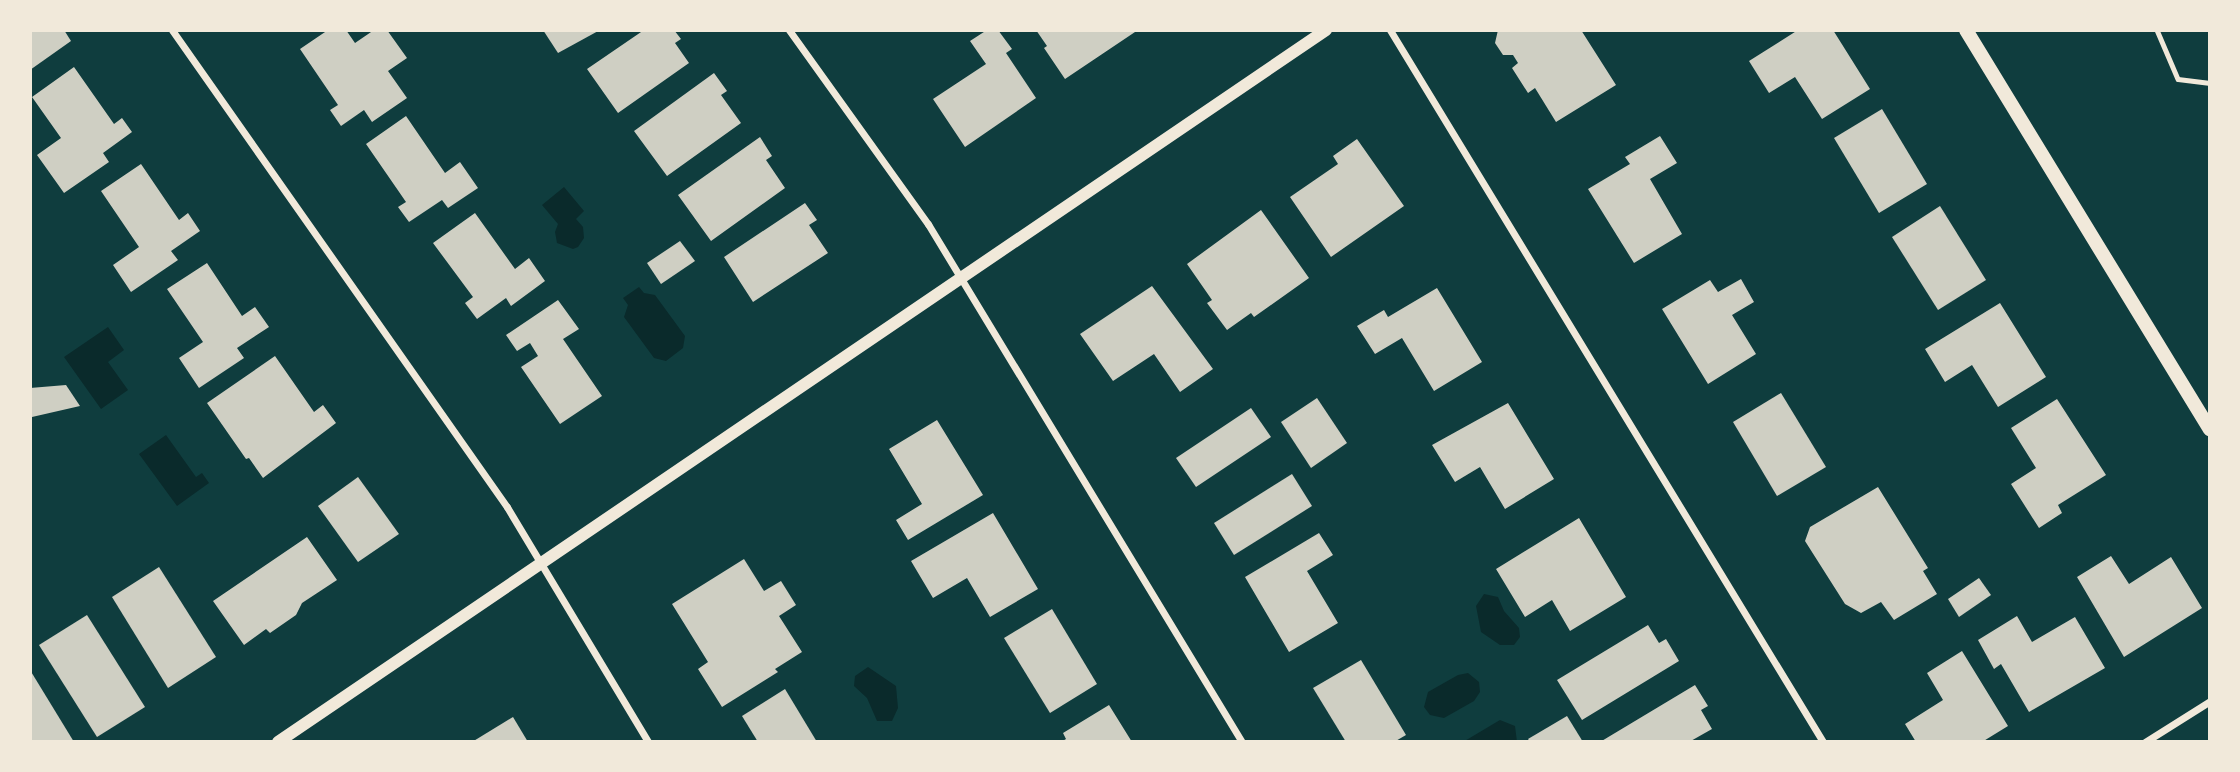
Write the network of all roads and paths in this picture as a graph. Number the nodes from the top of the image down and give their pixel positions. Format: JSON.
{"nodes":[{"id":1,"x":172,"y":30,"type":"edge"},
{"id":2,"x":789,"y":30,"type":"edge"},
{"id":3,"x":1326,"y":30,"type":"edge"},
{"id":4,"x":1390,"y":30,"type":"edge"},
{"id":5,"x":1966,"y":30,"type":"edge"},
{"id":6,"x":2157,"y":30,"type":"edge"},
{"id":7,"x":2210,"y":83,"type":"edge"},
{"id":8,"x":960,"y":278,"type":"junction"},
{"id":9,"x":2210,"y":429,"type":"edge"},
{"id":10,"x":541,"y":562,"type":"junction"},
{"id":11,"x":2210,"y":701,"type":"edge"},
{"id":12,"x":278,"y":742,"type":"edge"},
{"id":13,"x":648,"y":742,"type":"edge"},
{"id":14,"x":1242,"y":742,"type":"edge"},
{"id":15,"x":1823,"y":742,"type":"edge"},
{"id":16,"x":2145,"y":742,"type":"edge"}],
"edges":[{"from":1,"to":10,"type":"street"},
{"from":2,"to":8,"type":"street"},
{"from":3,"to":8,"type":"street"},
{"from":4,"to":15,"type":"street"},
{"from":5,"to":9,"type":"main road"},
{"from":6,"to":7,"type":"path"},
{"from":8,"to":10,"type":"street"},
{"from":8,"to":14,"type":"street"},
{"from":10,"to":12,"type":"street"},
{"from":10,"to":13,"type":"street"},
{"from":11,"to":16,"type":"street"}]}
